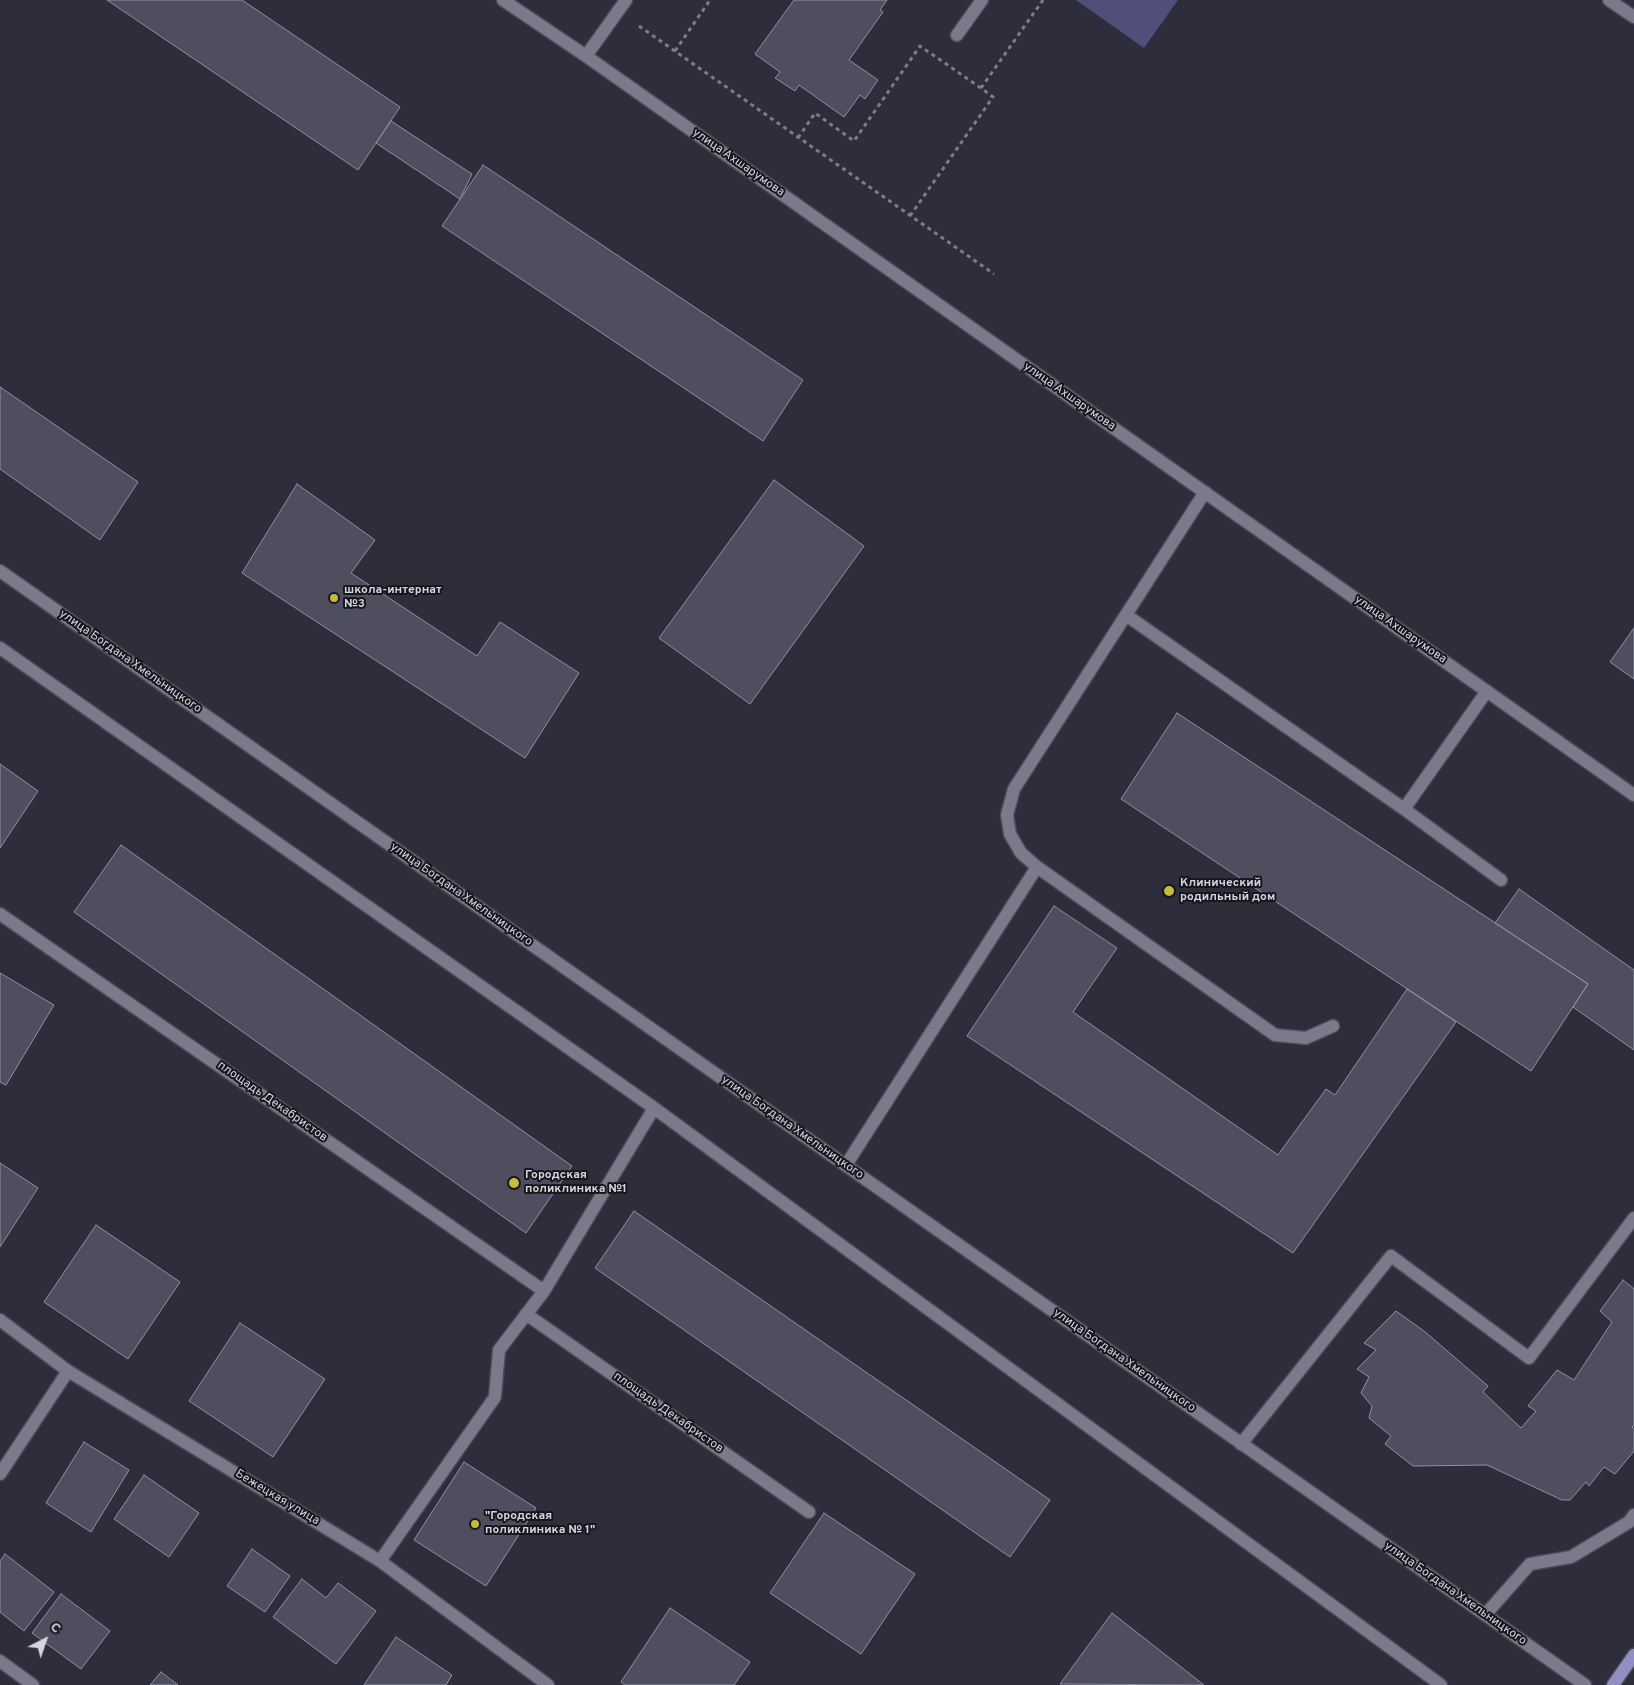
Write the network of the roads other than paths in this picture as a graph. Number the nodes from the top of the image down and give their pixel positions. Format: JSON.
{"nodes":[{"id":1,"x":503,"y":0,"type":"edge"},
{"id":2,"x":626,"y":0,"type":"edge"},
{"id":3,"x":982,"y":0,"type":"edge"},
{"id":4,"x":1610,"y":0,"type":"edge"},
{"id":5,"x":1634,"y":17,"type":"edge"},
{"id":6,"x":957,"y":35,"type":"dead end"},
{"id":7,"x":586,"y":56,"type":"junction"},
{"id":8,"x":1205,"y":492,"type":"junction"},
{"id":9,"x":0,"y":571,"type":"edge"},
{"id":10,"x":1126,"y":615,"type":"junction"},
{"id":11,"x":0,"y":648,"type":"edge"},
{"id":12,"x":1487,"y":691,"type":"junction"},
{"id":13,"x":1634,"y":795,"type":"edge"},
{"id":14,"x":1404,"y":809,"type":"junction"},
{"id":15,"x":1037,"y":867,"type":"junction"},
{"id":16,"x":1501,"y":880,"type":"dead end"},
{"id":17,"x":0,"y":914,"type":"edge"},
{"id":18,"x":1333,"y":1026,"type":"dead end"},
{"id":19,"x":654,"y":1108,"type":"junction"},
{"id":20,"x":846,"y":1165,"type":"junction"},
{"id":21,"x":1634,"y":1218,"type":"edge"},
{"id":22,"x":544,"y":1290,"type":"junction"},
{"id":23,"x":526,"y":1314,"type":"junction"},
{"id":24,"x":0,"y":1320,"type":"edge"},
{"id":25,"x":68,"y":1370,"type":"junction"},
{"id":26,"x":1241,"y":1444,"type":"junction"},
{"id":27,"x":0,"y":1474,"type":"edge"},
{"id":28,"x":809,"y":1512,"type":"dead end"},
{"id":29,"x":1634,"y":1516,"type":"edge"},
{"id":30,"x":380,"y":1561,"type":"junction"},
{"id":31,"x":1486,"y":1615,"type":"junction"},
{"id":32,"x":1634,"y":1655,"type":"edge"},
{"id":33,"x":0,"y":1661,"type":"edge"},
{"id":34,"x":33,"y":1685,"type":"edge"},
{"id":35,"x":548,"y":1685,"type":"edge"},
{"id":36,"x":1442,"y":1685,"type":"edge"},
{"id":37,"x":1585,"y":1685,"type":"edge"},
{"id":38,"x":1613,"y":1685,"type":"edge"}],
"edges":[{"from":1,"to":7,"type":"street","name":"улица Ахшарумова"},
{"from":2,"to":7,"type":"street"},
{"from":3,"to":6,"type":"street"},
{"from":4,"to":5,"type":"street"},
{"from":7,"to":8,"type":"street","name":"улица Ахшарумова"},
{"from":8,"to":10,"type":"street"},
{"from":8,"to":12,"type":"street","name":"улица Ахшарумова"},
{"from":9,"to":20,"type":"street","name":"улица Богдана Хмельницкого"},
{"from":10,"to":14,"type":"street"},
{"from":10,"to":15,"type":"street"},
{"from":11,"to":19,"type":"street"},
{"from":12,"to":13,"type":"street","name":"улица Ахшарумова"},
{"from":12,"to":14,"type":"street"},
{"from":14,"to":16,"type":"street"},
{"from":15,"to":18,"type":"street"},
{"from":15,"to":20,"type":"street"},
{"from":17,"to":22,"type":"street","name":"площадь Декабристов"},
{"from":19,"to":22,"type":"street"},
{"from":19,"to":36,"type":"street"},
{"from":20,"to":26,"type":"street","name":"улица Богдана Хмельницкого"},
{"from":21,"to":26,"type":"street"},
{"from":22,"to":23,"type":"street"},
{"from":23,"to":28,"type":"street","name":"площадь Декабристов"},
{"from":23,"to":30,"type":"street"},
{"from":24,"to":25,"type":"street","name":"Бежецкая улица"},
{"from":25,"to":27,"type":"street"},
{"from":25,"to":30,"type":"street","name":"Бежецкая улица"},
{"from":26,"to":31,"type":"street","name":"улица Богдана Хмельницкого"},
{"from":29,"to":31,"type":"street"},
{"from":30,"to":35,"type":"street","name":"Бежецкая улица"},
{"from":31,"to":37,"type":"street","name":"улица Богдана Хмельницкого"},
{"from":32,"to":38,"type":"main road"},
{"from":33,"to":34,"type":"street"}]}
